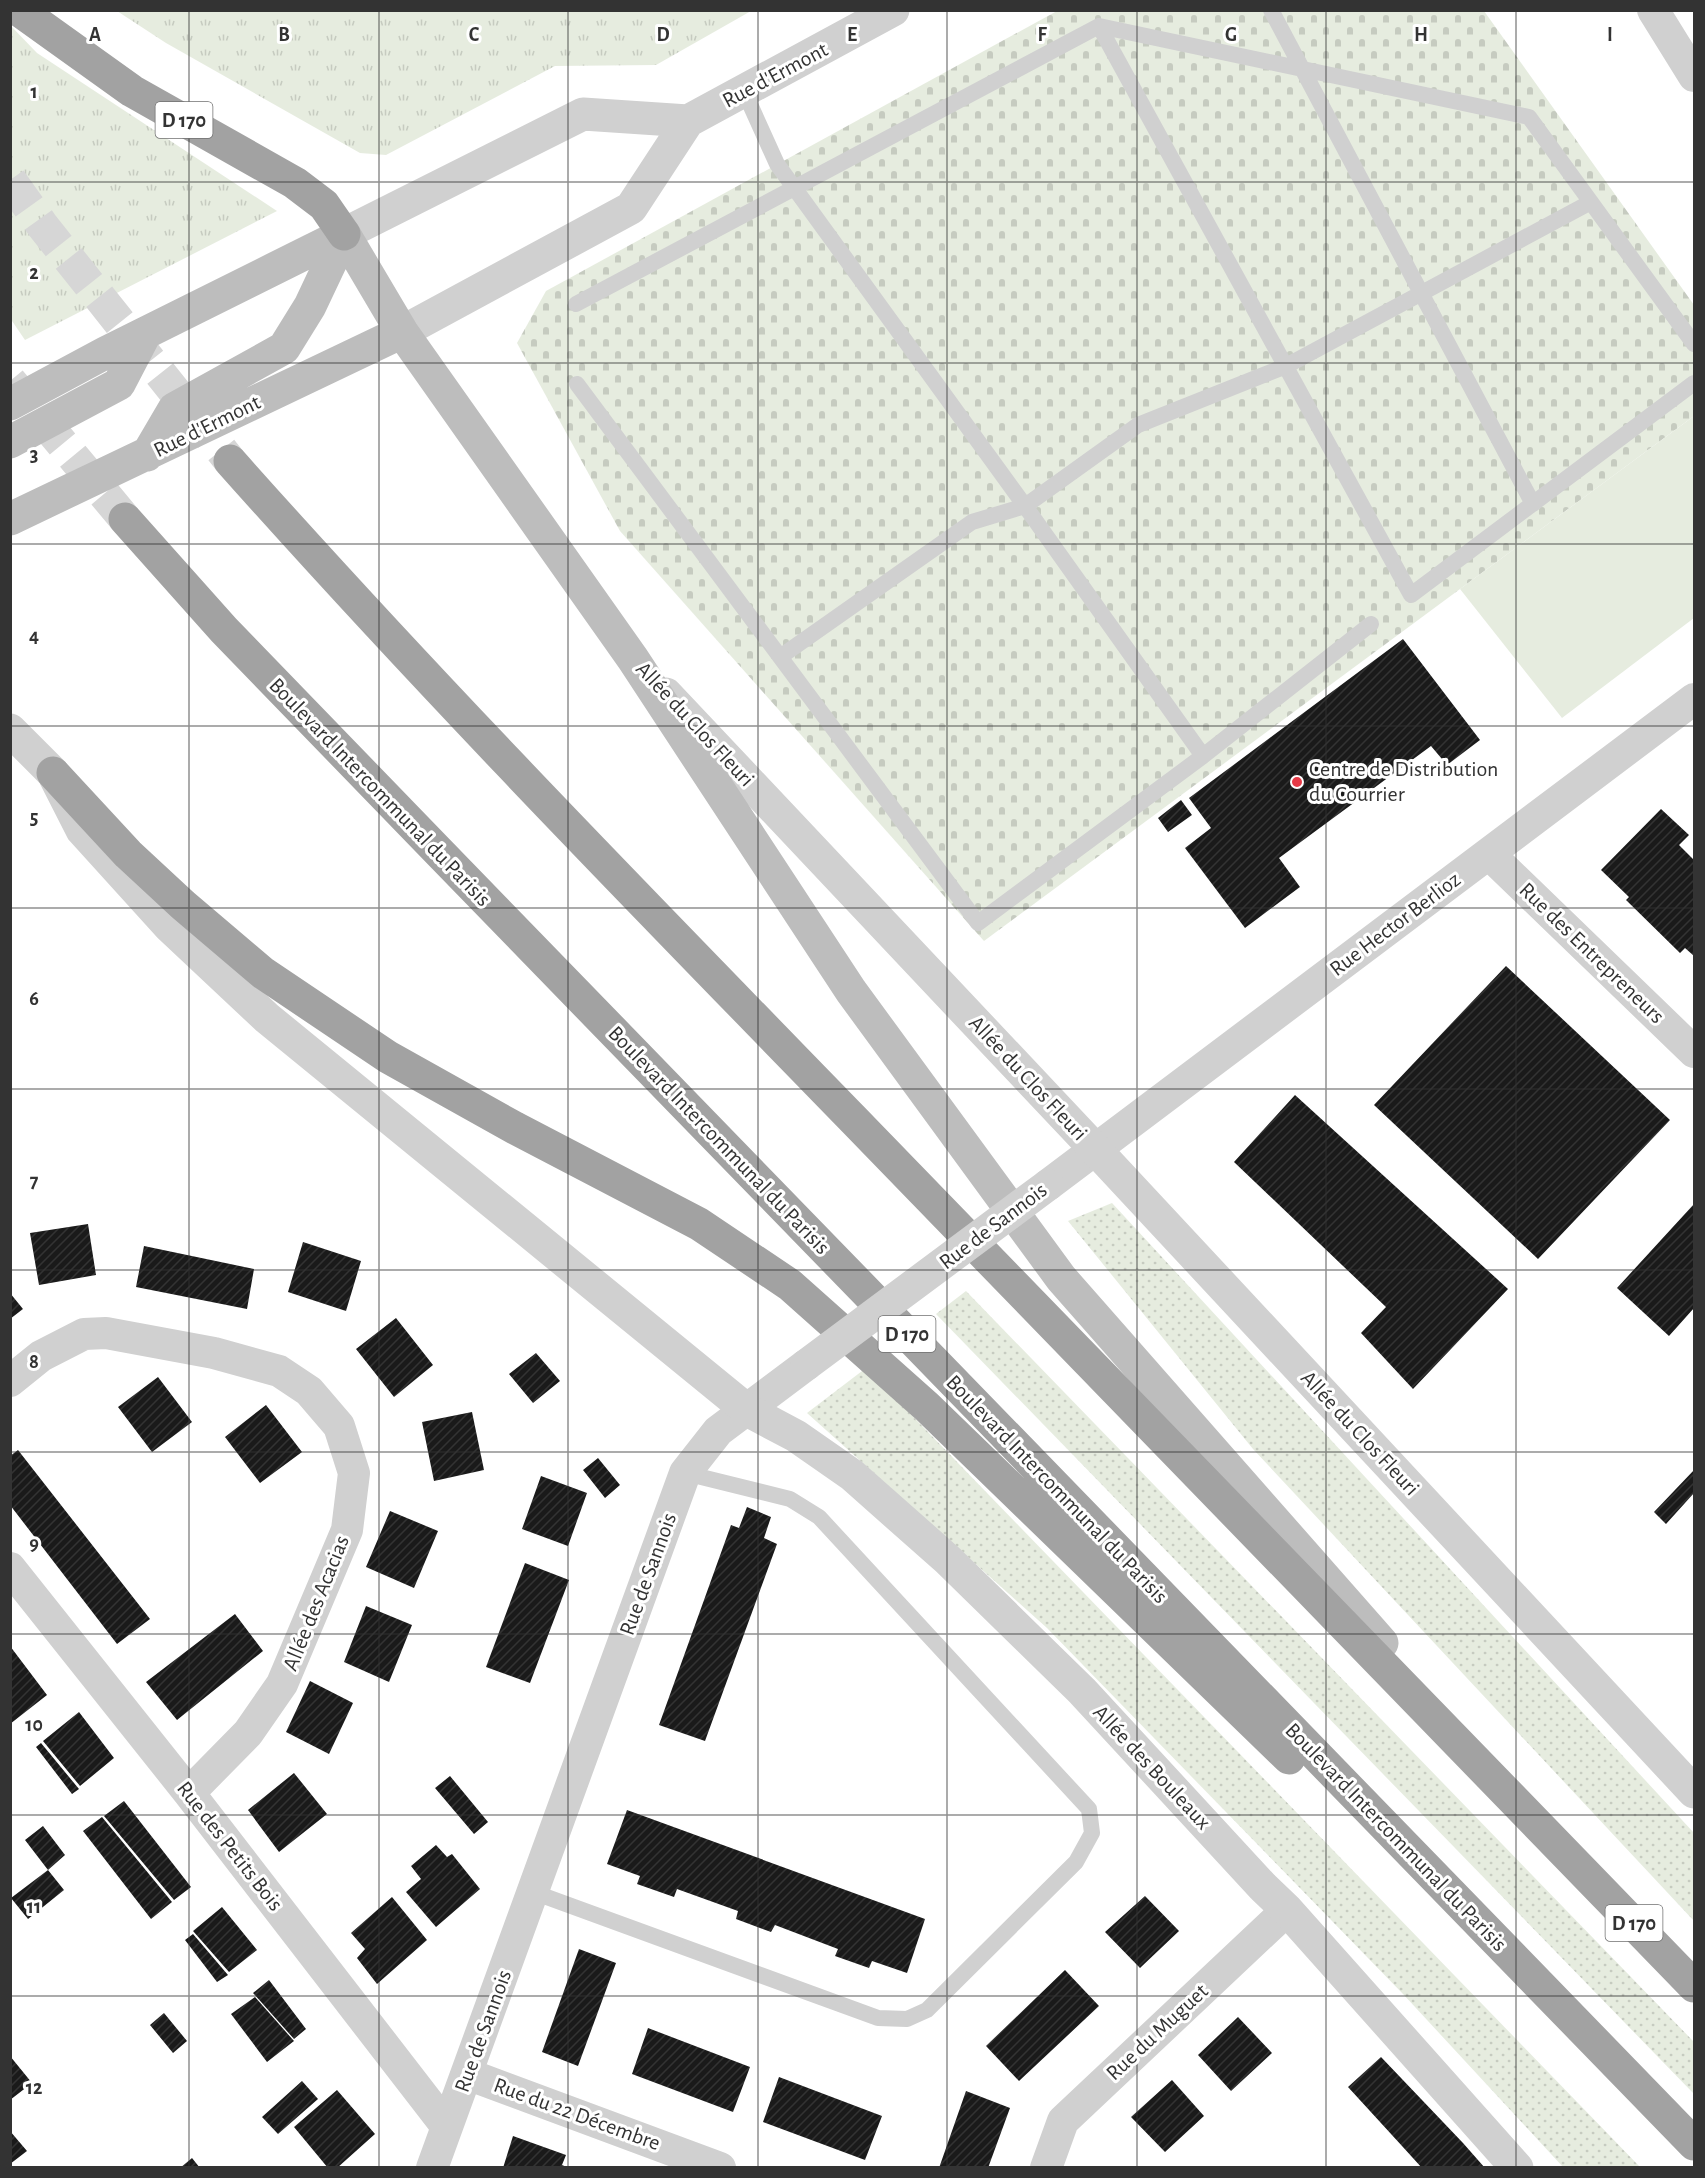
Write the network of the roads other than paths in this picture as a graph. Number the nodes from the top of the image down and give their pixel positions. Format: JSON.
{"nodes":[{"id":1,"x":19,"y":10,"type":"edge"},
{"id":2,"x":893,"y":10,"type":"edge"},
{"id":3,"x":1270,"y":10,"type":"edge"},
{"id":4,"x":1653,"y":10,"type":"edge"},
{"id":5,"x":1100,"y":26,"type":"junction"},
{"id":6,"x":1302,"y":69,"type":"junction"},
{"id":7,"x":1695,"y":76,"type":"edge"},
{"id":8,"x":744,"y":91,"type":"junction"},
{"id":9,"x":688,"y":121,"type":"junction"},
{"id":10,"x":795,"y":188,"type":"junction"},
{"id":11,"x":1591,"y":202,"type":"junction"},
{"id":12,"x":344,"y":234,"type":"junction"},
{"id":13,"x":1421,"y":293,"type":"junction"},
{"id":14,"x":576,"y":304,"type":"dead end"},
{"id":15,"x":402,"y":332,"type":"junction"},
{"id":16,"x":145,"y":334,"type":"junction"},
{"id":17,"x":1695,"y":344,"type":"edge"},
{"id":18,"x":1286,"y":366,"type":"junction"},
{"id":19,"x":1695,"y":383,"type":"edge"},
{"id":20,"x":577,"y":384,"type":"dead end"},
{"id":21,"x":10,"y":404,"type":"edge"},
{"id":22,"x":10,"y":442,"type":"edge"},
{"id":23,"x":147,"y":455,"type":"junction"},
{"id":24,"x":230,"y":461,"type":"tunnel mouth"},
{"id":25,"x":1533,"y":504,"type":"junction"},
{"id":26,"x":1025,"y":506,"type":"junction"},
{"id":27,"x":10,"y":519,"type":"edge"},
{"id":28,"x":125,"y":519,"type":"tunnel mouth"},
{"id":29,"x":1371,"y":624,"type":"dead end"},
{"id":30,"x":780,"y":657,"type":"junction"},
{"id":31,"x":633,"y":659,"type":"junction"},
{"id":32,"x":1695,"y":699,"type":"edge"},
{"id":33,"x":10,"y":730,"type":"edge"},
{"id":34,"x":1203,"y":756,"type":"junction"},
{"id":35,"x":53,"y":772,"type":"junction"},
{"id":36,"x":1489,"y":854,"type":"junction"},
{"id":37,"x":1695,"y":1052,"type":"edge"},
{"id":38,"x":1096,"y":1150,"type":"junction"},
{"id":39,"x":10,"y":1381,"type":"edge"},
{"id":40,"x":747,"y":1410,"type":"junction"},
{"id":41,"x":685,"y":1473,"type":"junction"},
{"id":42,"x":10,"y":1568,"type":"edge"},
{"id":43,"x":1695,"y":1792,"type":"edge"},
{"id":44,"x":189,"y":1793,"type":"junction"},
{"id":45,"x":1574,"y":1860,"type":"junction"},
{"id":46,"x":532,"y":1892,"type":"junction"},
{"id":47,"x":1287,"y":1910,"type":"junction"},
{"id":48,"x":1695,"y":1986,"type":"edge"},
{"id":49,"x":467,"y":2074,"type":"junction"},
{"id":50,"x":447,"y":2127,"type":"junction"},
{"id":51,"x":1695,"y":2144,"type":"edge"},
{"id":52,"x":1695,"y":2149,"type":"edge"},
{"id":53,"x":432,"y":2168,"type":"edge"},
{"id":54,"x":720,"y":2168,"type":"edge"},
{"id":55,"x":1046,"y":2168,"type":"edge"},
{"id":56,"x":1516,"y":2168,"type":"edge"}],
"edges":[{"from":1,"to":12,"type":"highway","number":"D 170"},
{"from":2,"to":8,"type":"street","name":"Rue d'Ermont"},
{"from":3,"to":6,"type":"lane"},
{"from":4,"to":7,"type":"street"},
{"from":5,"to":6,"type":"lane"},
{"from":5,"to":10,"type":"lane"},
{"from":5,"to":18,"type":"lane"},
{"from":6,"to":11,"type":"lane"},
{"from":6,"to":13,"type":"lane"},
{"from":8,"to":9,"type":"street","name":"Rue d'Ermont"},
{"from":8,"to":10,"type":"lane"},
{"from":9,"to":12,"type":"street"},
{"from":9,"to":15,"type":"street"},
{"from":10,"to":14,"type":"lane"},
{"from":10,"to":26,"type":"lane"},
{"from":11,"to":13,"type":"lane"},
{"from":11,"to":17,"type":"lane"},
{"from":12,"to":15,"type":"main road","name":"Allée du Clos Fleuri"},
{"from":12,"to":16,"type":"main road"},
{"from":12,"to":23,"type":"main road"},
{"from":13,"to":18,"type":"lane"},
{"from":13,"to":25,"type":"lane"},
{"from":15,"to":23,"type":"main road","name":"Rue d'Ermont"},
{"from":15,"to":31,"type":"main road","name":"Allée du Clos Fleuri"},
{"from":16,"to":21,"type":"main road"},
{"from":16,"to":22,"type":"main road"},
{"from":18,"to":25,"type":"lane"},
{"from":18,"to":26,"type":"lane"},
{"from":19,"to":25,"type":"lane"},
{"from":20,"to":30,"type":"lane"},
{"from":23,"to":27,"type":"main road","name":"Rue d'Ermont"},
{"from":24,"to":45,"type":"highway","number":"D 170"},
{"from":26,"to":30,"type":"lane"},
{"from":26,"to":34,"type":"lane"},
{"from":28,"to":51,"type":"highway","name":"Boulevard Intercommunal du Parisis","number":"D 170"},
{"from":29,"to":34,"type":"lane"},
{"from":30,"to":34,"type":"lane"},
{"from":31,"to":38,"type":"street","name":"Allée du Clos Fleuri"},
{"from":31,"to":45,"type":"main road"},
{"from":32,"to":36,"type":"street","name":"Rue Hector Berlioz"},
{"from":33,"to":35,"type":"street","name":"Allée des Bouleaux"},
{"from":35,"to":40,"type":"street","name":"Allée des Bouleaux"},
{"from":35,"to":52,"type":"highway"},
{"from":36,"to":37,"type":"street","name":"Rue des Entrepreneurs"},
{"from":36,"to":38,"type":"street","name":"Rue Hector Berlioz"},
{"from":38,"to":40,"type":"street","name":"Rue de Sannois","bridge":true},
{"from":38,"to":43,"type":"street","name":"Allée du Clos Fleuri"},
{"from":39,"to":44,"type":"street","name":"Allée des Acacias"},
{"from":40,"to":41,"type":"street","name":"Rue de Sannois"},
{"from":40,"to":47,"type":"street","name":"Allée des Bouleaux"},
{"from":41,"to":46,"type":"street","name":"Rue de Sannois"},
{"from":41,"to":46,"type":"lane"},
{"from":42,"to":44,"type":"street","name":"Rue des Petits Bois"},
{"from":44,"to":50,"type":"street","name":"Rue des Petits Bois"},
{"from":45,"to":48,"type":"highway","number":"D 170"},
{"from":46,"to":49,"type":"street","name":"Rue de Sannois"},
{"from":47,"to":55,"type":"street","name":"Rue du Muguet"},
{"from":47,"to":56,"type":"street","name":"Allée des Bouleaux"},
{"from":49,"to":50,"type":"street","name":"Rue de Sannois"},
{"from":49,"to":54,"type":"street","name":"Rue du 22 Décembre"},
{"from":50,"to":53,"type":"street","name":"Rue de Sannois"}]}
